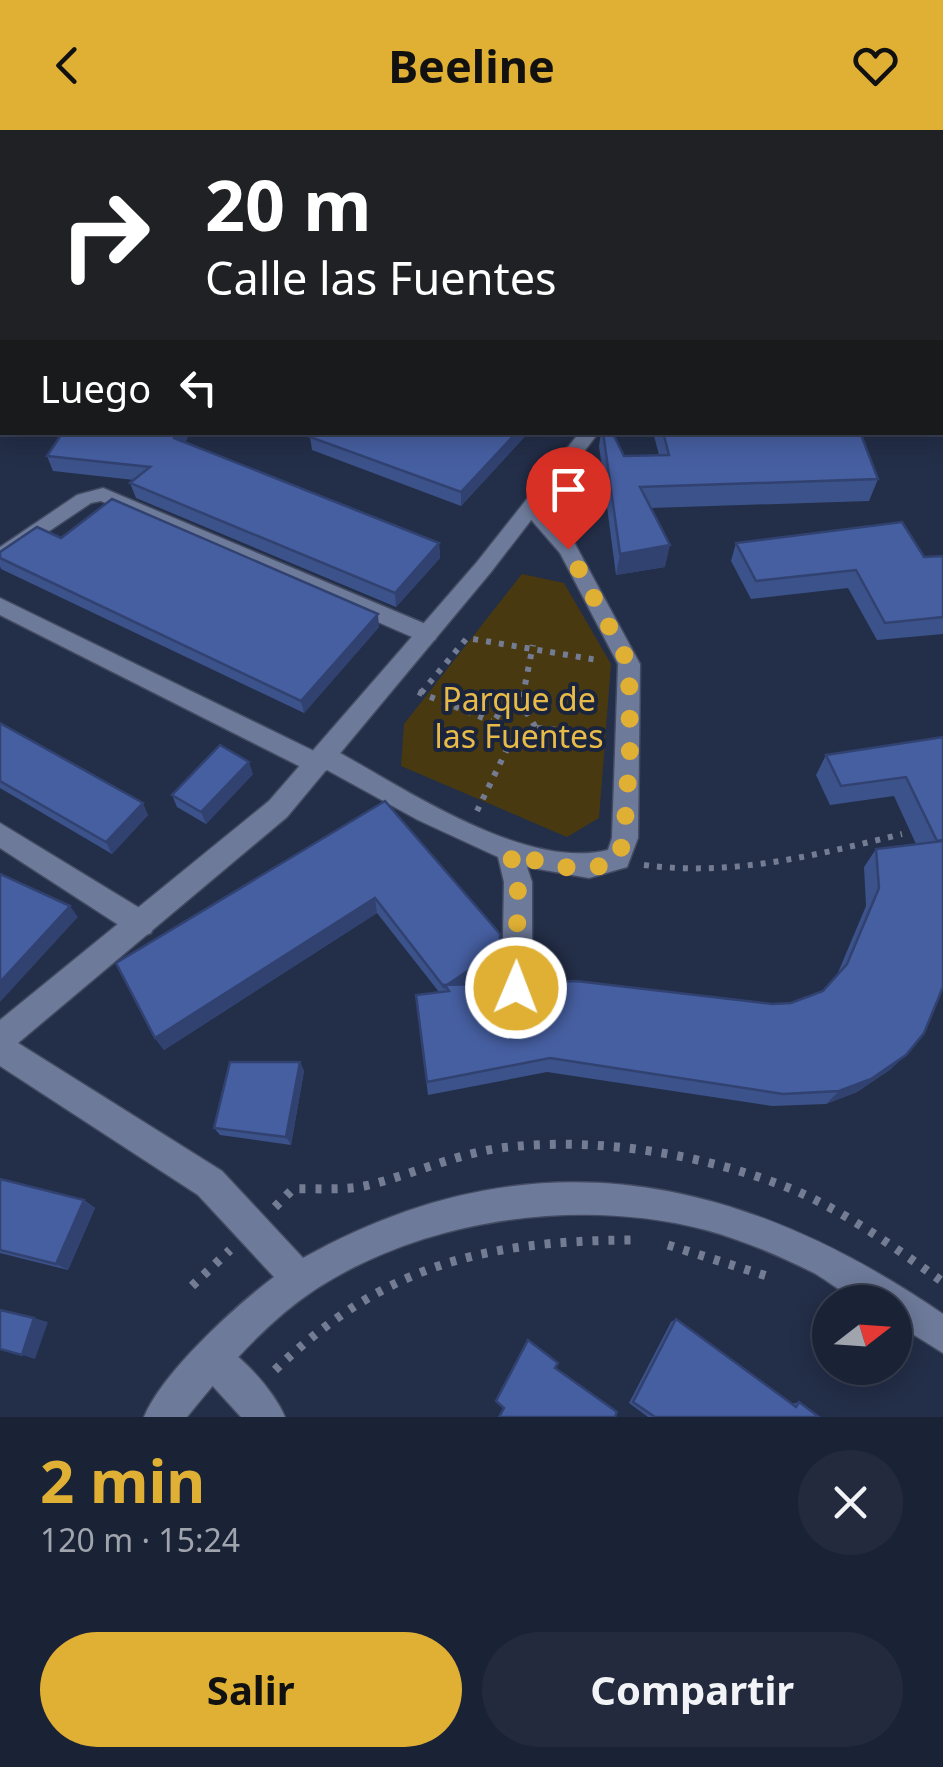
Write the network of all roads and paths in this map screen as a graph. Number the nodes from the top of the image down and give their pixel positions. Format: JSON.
{"nodes":[{"id":1,"x":588,"y":435,"type":"edge"},
{"id":2,"x":531,"y":508,"type":"junction"},
{"id":3,"x":0,"y":557,"type":"edge"},
{"id":4,"x":0,"y":606,"type":"edge"},
{"id":5,"x":428,"y":634,"type":"junction"},
{"id":6,"x":532,"y":647,"type":"junction"},
{"id":7,"x":600,"y":661,"type":"dead end"},
{"id":8,"x":421,"y":693,"type":"dead end"},
{"id":9,"x":430,"y":697,"type":"dead end"},
{"id":10,"x":520,"y":710,"type":"junction"},
{"id":11,"x":491,"y":721,"type":"junction"},
{"id":12,"x":536,"y":728,"type":"junction"},
{"id":13,"x":630,"y":736,"type":"junction"},
{"id":14,"x":509,"y":745,"type":"junction"},
{"id":15,"x":320,"y":760,"type":"junction"},
{"id":16,"x":468,"y":831,"type":"junction"},
{"id":17,"x":0,"y":834,"type":"edge"},
{"id":18,"x":902,"y":834,"type":"dead end"},
{"id":19,"x":510,"y":853,"type":"junction"},
{"id":20,"x":618,"y":859,"type":"junction"},
{"id":21,"x":140,"y":924,"type":"junction"},
{"id":22,"x":516,"y":988,"type":"edge"},
{"id":23,"x":0,"y":1039,"type":"edge"},
{"id":24,"x":0,"y":1049,"type":"edge"},
{"id":25,"x":796,"y":1190,"type":"dead end"},
{"id":26,"x":300,"y":1280,"type":"junction"},
{"id":27,"x":943,"y":1282,"type":"edge"},
{"id":28,"x":786,"y":1283,"type":"dead end"},
{"id":29,"x":943,"y":1336,"type":"edge"},
{"id":30,"x":212,"y":1358,"type":"junction"},
{"id":31,"x":258,"y":1407,"type":"edge"},
{"id":32,"x":163,"y":1417,"type":"edge"}],
"edges":[{"from":1,"to":2,"type":"street"},
{"from":2,"to":5,"type":"street"},
{"from":2,"to":13,"type":"street"},
{"from":3,"to":5,"type":"street"},
{"from":4,"to":15,"type":"street"},
{"from":5,"to":15,"type":"street"},
{"from":6,"to":7,"type":"path"},
{"from":6,"to":8,"type":"path"},
{"from":6,"to":10,"type":"path"},
{"from":9,"to":11,"type":"path"},
{"from":10,"to":11,"type":"path"},
{"from":10,"to":12,"type":"path"},
{"from":11,"to":14,"type":"path"},
{"from":12,"to":13,"type":"path"},
{"from":12,"to":14,"type":"path"},
{"from":13,"to":20,"type":"street"},
{"from":14,"to":16,"type":"path"},
{"from":15,"to":16,"type":"street"},
{"from":15,"to":21,"type":"street"},
{"from":16,"to":19,"type":"street"},
{"from":17,"to":21,"type":"street"},
{"from":18,"to":20,"type":"path"},
{"from":19,"to":20,"type":"street"},
{"from":19,"to":22,"type":"street"},
{"from":21,"to":23,"type":"street"},
{"from":24,"to":26,"type":"street"},
{"from":25,"to":27,"type":"path"},
{"from":26,"to":29,"type":"street"},
{"from":26,"to":30,"type":"street"},
{"from":28,"to":31,"type":"path"},
{"from":30,"to":31,"type":"street"},
{"from":30,"to":32,"type":"street"}]}
